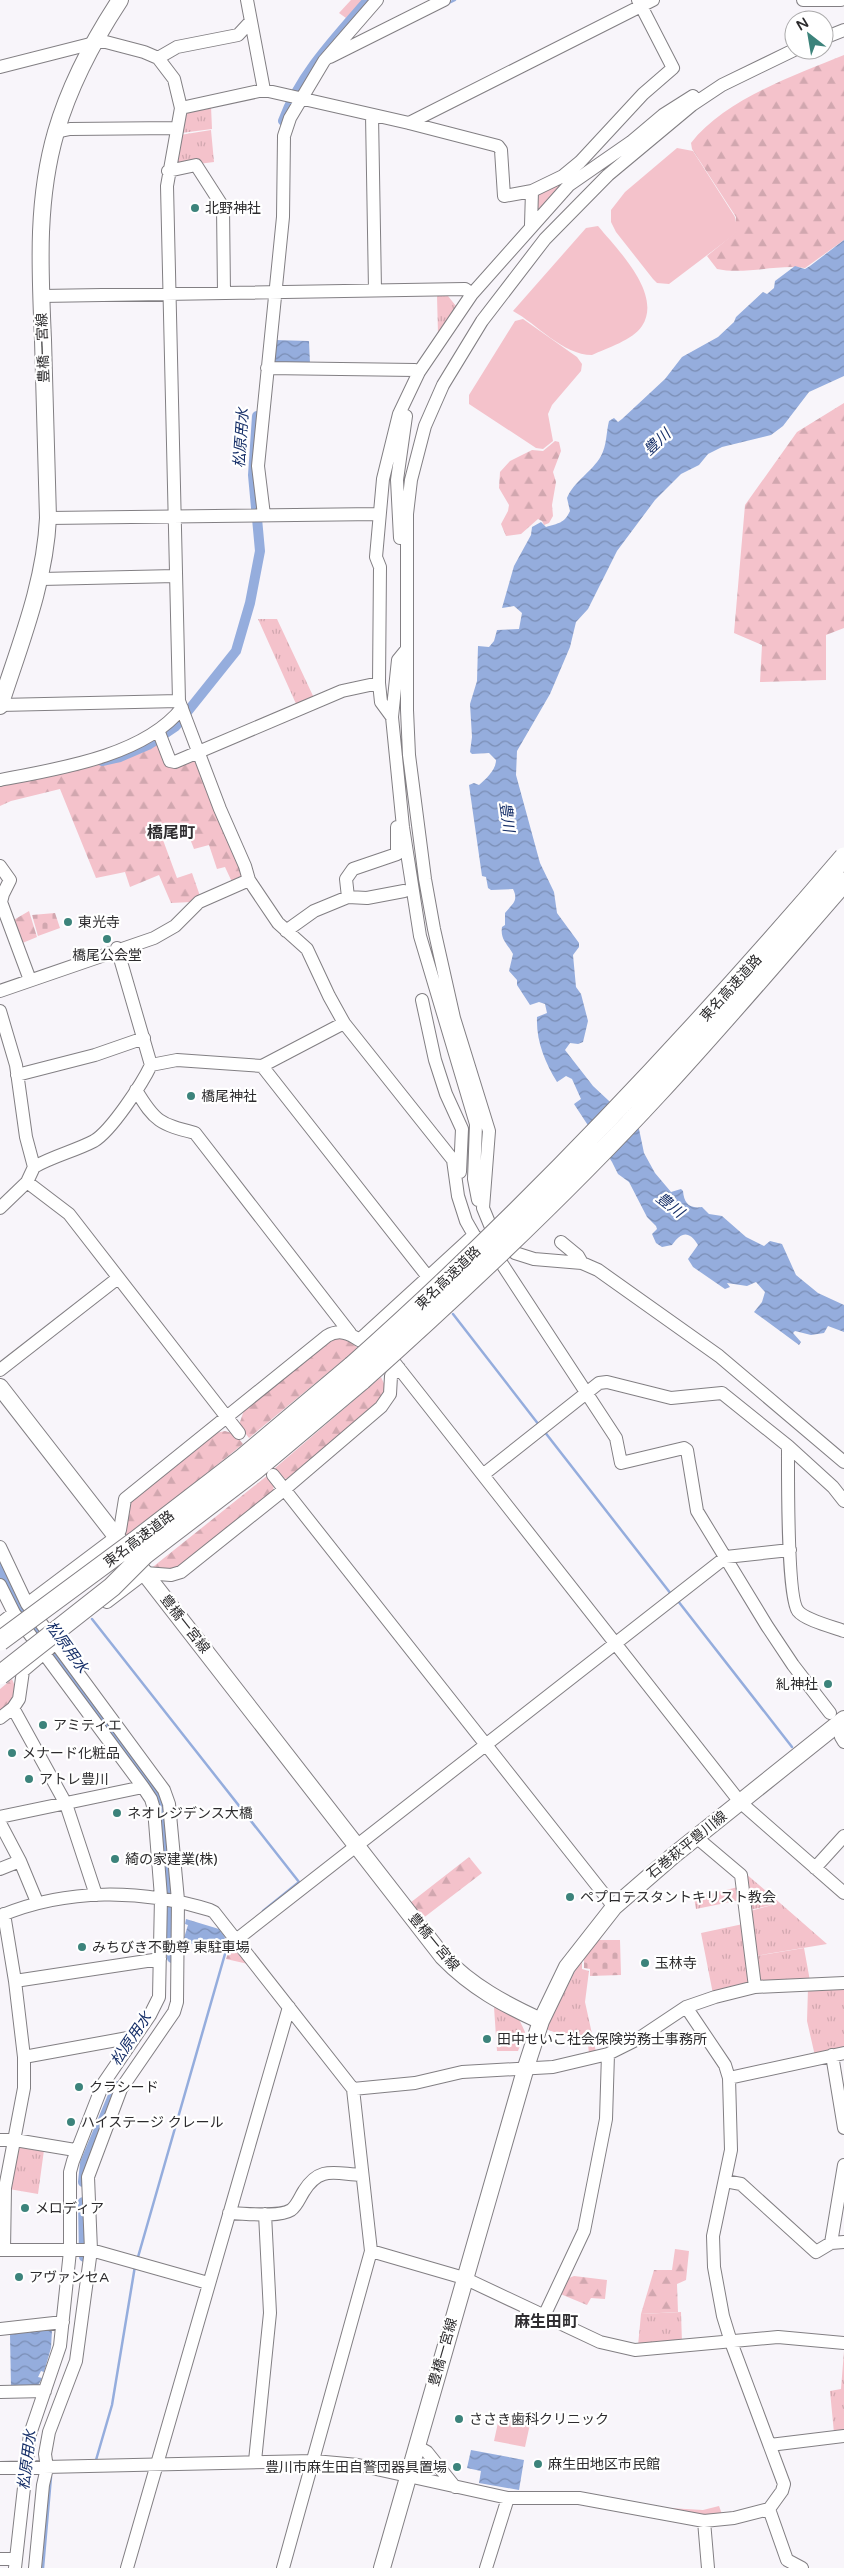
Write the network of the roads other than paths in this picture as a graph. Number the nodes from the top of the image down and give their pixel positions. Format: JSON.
{"nodes":[{"id":1,"x":120,"y":0,"type":"edge"},
{"id":2,"x":248,"y":0,"type":"edge"},
{"id":3,"x":377,"y":0,"type":"edge"},
{"id":4,"x":444,"y":0,"type":"edge"},
{"id":5,"x":653,"y":0,"type":"edge"},
{"id":6,"x":803,"y":0,"type":"edge"},
{"id":7,"x":841,"y":0,"type":"edge"},
{"id":8,"x":639,"y":3,"type":"edge"},
{"id":9,"x":251,"y":21,"type":"junction"},
{"id":10,"x":92,"y":43,"type":"junction"},
{"id":11,"x":784,"y":55,"type":"edge"},
{"id":12,"x":158,"y":58,"type":"junction"},
{"id":13,"x":324,"y":61,"type":"junction"},
{"id":14,"x":0,"y":67,"type":"edge"},
{"id":15,"x":722,"y":85,"type":"junction"},
{"id":16,"x":264,"y":90,"type":"junction"},
{"id":17,"x":296,"y":97,"type":"junction"},
{"id":18,"x":181,"y":108,"type":"junction"},
{"id":19,"x":372,"y":115,"type":"junction"},
{"id":20,"x":409,"y":123,"type":"junction"},
{"id":21,"x":176,"y":128,"type":"junction"},
{"id":22,"x":56,"y":132,"type":"junction"},
{"id":23,"x":168,"y":171,"type":"junction"},
{"id":24,"x":532,"y":191,"type":"junction"},
{"id":25,"x":531,"y":225,"type":"junction"},
{"id":26,"x":376,"y":290,"type":"junction"},
{"id":27,"x":224,"y":293,"type":"junction"},
{"id":28,"x":275,"y":293,"type":"junction"},
{"id":29,"x":472,"y":294,"type":"junction"},
{"id":30,"x":170,"y":295,"type":"junction"},
{"id":31,"x":41,"y":296,"type":"junction"},
{"id":32,"x":267,"y":368,"type":"junction"},
{"id":33,"x":419,"y":372,"type":"junction"},
{"id":34,"x":407,"y":396,"type":"junction"},
{"id":35,"x":378,"y":514,"type":"junction"},
{"id":36,"x":264,"y":515,"type":"junction"},
{"id":37,"x":174,"y":516,"type":"junction"},
{"id":38,"x":48,"y":518,"type":"junction"},
{"id":39,"x":408,"y":552,"type":"junction"},
{"id":40,"x":176,"y":576,"type":"junction"},
{"id":41,"x":41,"y":579,"type":"junction"},
{"id":42,"x":407,"y":649,"type":"junction"},
{"id":43,"x":379,"y":683,"type":"junction"},
{"id":44,"x":180,"y":704,"type":"junction"},
{"id":45,"x":0,"y":706,"type":"edge"},
{"id":46,"x":392,"y":717,"type":"junction"},
{"id":47,"x":158,"y":730,"type":"junction"},
{"id":48,"x":198,"y":752,"type":"junction"},
{"id":49,"x":0,"y":780,"type":"edge"},
{"id":50,"x":400,"y":794,"type":"junction"},
{"id":51,"x":844,"y":857,"type":"edge"},
{"id":52,"x":0,"y":866,"type":"edge"},
{"id":53,"x":249,"y":880,"type":"junction"},
{"id":54,"x":844,"y":882,"type":"edge"},
{"id":55,"x":404,"y":891,"type":"dead end"},
{"id":56,"x":348,"y":897,"type":"junction"},
{"id":57,"x":286,"y":930,"type":"junction"},
{"id":58,"x":118,"y":948,"type":"junction"},
{"id":59,"x":30,"y":980,"type":"junction"},
{"id":60,"x":0,"y":991,"type":"edge"},
{"id":61,"x":422,"y":1000,"type":"dead end"},
{"id":62,"x":0,"y":1012,"type":"edge"},
{"id":63,"x":344,"y":1023,"type":"junction"},
{"id":64,"x":144,"y":1038,"type":"junction"},
{"id":65,"x":151,"y":1065,"type":"junction"},
{"id":66,"x":262,"y":1066,"type":"junction"},
{"id":67,"x":17,"y":1075,"type":"junction"},
{"id":68,"x":136,"y":1090,"type":"junction"},
{"id":69,"x":34,"y":1167,"type":"junction"},
{"id":70,"x":460,"y":1172,"type":"dead end"},
{"id":71,"x":27,"y":1182,"type":"junction"},
{"id":72,"x":0,"y":1208,"type":"edge"},
{"id":73,"x":483,"y":1208,"type":"junction"},
{"id":74,"x":474,"y":1234,"type":"junction"},
{"id":75,"x":561,"y":1242,"type":"dead end"},
{"id":76,"x":582,"y":1263,"type":"junction"},
{"id":77,"x":428,"y":1277,"type":"junction"},
{"id":78,"x":118,"y":1278,"type":"junction"},
{"id":79,"x":350,"y":1333,"type":"junction"},
{"id":80,"x":0,"y":1370,"type":"edge"},
{"id":81,"x":357,"y":1373,"type":"junction"},
{"id":82,"x":0,"y":1387,"type":"edge"},
{"id":83,"x":587,"y":1393,"type":"junction"},
{"id":84,"x":227,"y":1418,"type":"junction"},
{"id":85,"x":239,"y":1433,"type":"dead end"},
{"id":86,"x":788,"y":1446,"type":"junction"},
{"id":87,"x":844,"y":1462,"type":"edge"},
{"id":88,"x":273,"y":1474,"type":"dead end"},
{"id":89,"x":484,"y":1474,"type":"junction"},
{"id":90,"x":285,"y":1489,"type":"junction"},
{"id":91,"x":844,"y":1501,"type":"edge"},
{"id":92,"x":116,"y":1537,"type":"junction"},
{"id":93,"x":0,"y":1547,"type":"edge"},
{"id":94,"x":790,"y":1550,"type":"junction"},
{"id":95,"x":141,"y":1557,"type":"junction"},
{"id":96,"x":726,"y":1557,"type":"junction"},
{"id":97,"x":0,"y":1585,"type":"edge"},
{"id":98,"x":27,"y":1604,"type":"junction"},
{"id":99,"x":14,"y":1613,"type":"junction"},
{"id":100,"x":0,"y":1624,"type":"edge"},
{"id":101,"x":844,"y":1631,"type":"edge"},
{"id":102,"x":0,"y":1641,"type":"edge"},
{"id":103,"x":616,"y":1643,"type":"junction"},
{"id":104,"x":54,"y":1644,"type":"junction"},
{"id":105,"x":43,"y":1654,"type":"junction"},
{"id":106,"x":0,"y":1661,"type":"edge"},
{"id":107,"x":0,"y":1675,"type":"edge"},
{"id":108,"x":13,"y":1708,"type":"junction"},
{"id":109,"x":837,"y":1716,"type":"edge"},
{"id":110,"x":0,"y":1718,"type":"edge"},
{"id":111,"x":844,"y":1734,"type":"edge"},
{"id":112,"x":844,"y":1742,"type":"edge"},
{"id":113,"x":486,"y":1745,"type":"junction"},
{"id":114,"x":143,"y":1787,"type":"junction"},
{"id":115,"x":740,"y":1802,"type":"junction"},
{"id":116,"x":66,"y":1804,"type":"junction"},
{"id":117,"x":0,"y":1817,"type":"edge"},
{"id":118,"x":0,"y":1823,"type":"edge"},
{"id":119,"x":844,"y":1836,"type":"edge"},
{"id":120,"x":696,"y":1837,"type":"junction"},
{"id":121,"x":358,"y":1845,"type":"junction"},
{"id":122,"x":20,"y":1860,"type":"junction"},
{"id":123,"x":815,"y":1868,"type":"junction"},
{"id":124,"x":0,"y":1869,"type":"edge"},
{"id":125,"x":844,"y":1893,"type":"edge"},
{"id":126,"x":96,"y":1895,"type":"junction"},
{"id":127,"x":170,"y":1899,"type":"junction"},
{"id":128,"x":37,"y":1902,"type":"junction"},
{"id":129,"x":614,"y":1907,"type":"junction"},
{"id":130,"x":2,"y":1915,"type":"edge"},
{"id":131,"x":236,"y":1940,"type":"junction"},
{"id":132,"x":160,"y":1959,"type":"junction"},
{"id":133,"x":15,"y":1981,"type":"junction"},
{"id":134,"x":844,"y":1983,"type":"edge"},
{"id":135,"x":756,"y":1986,"type":"junction"},
{"id":136,"x":686,"y":2006,"type":"junction"},
{"id":137,"x":288,"y":2007,"type":"junction"},
{"id":138,"x":541,"y":2021,"type":"junction"},
{"id":139,"x":134,"y":2038,"type":"junction"},
{"id":140,"x":608,"y":2054,"type":"junction"},
{"id":141,"x":838,"y":2054,"type":"edge"},
{"id":142,"x":24,"y":2057,"type":"junction"},
{"id":143,"x":526,"y":2067,"type":"junction"},
{"id":144,"x":729,"y":2078,"type":"junction"},
{"id":145,"x":353,"y":2089,"type":"junction"},
{"id":146,"x":844,"y":2128,"type":"edge"},
{"id":147,"x":0,"y":2140,"type":"edge"},
{"id":148,"x":15,"y":2140,"type":"junction"},
{"id":149,"x":75,"y":2150,"type":"junction"},
{"id":150,"x":844,"y":2165,"type":"edge"},
{"id":151,"x":362,"y":2175,"type":"junction"},
{"id":152,"x":725,"y":2181,"type":"junction"},
{"id":153,"x":229,"y":2213,"type":"junction"},
{"id":154,"x":265,"y":2214,"type":"junction"},
{"id":155,"x":838,"y":2242,"type":"edge"},
{"id":156,"x":2,"y":2250,"type":"edge"},
{"id":157,"x":82,"y":2250,"type":"junction"},
{"id":158,"x":371,"y":2251,"type":"junction"},
{"id":159,"x":464,"y":2278,"type":"junction"},
{"id":160,"x":208,"y":2283,"type":"junction"},
{"id":161,"x":544,"y":2316,"type":"junction"},
{"id":162,"x":63,"y":2322,"type":"junction"},
{"id":163,"x":0,"y":2329,"type":"edge"},
{"id":164,"x":731,"y":2342,"type":"junction"},
{"id":165,"x":844,"y":2343,"type":"edge"},
{"id":166,"x":45,"y":2391,"type":"junction"},
{"id":167,"x":0,"y":2392,"type":"edge"},
{"id":168,"x":844,"y":2436,"type":"edge"},
{"id":169,"x":416,"y":2446,"type":"junction"},
{"id":170,"x":770,"y":2446,"type":"junction"},
{"id":171,"x":314,"y":2461,"type":"junction"},
{"id":172,"x":255,"y":2462,"type":"junction"},
{"id":173,"x":157,"y":2465,"type":"junction"},
{"id":174,"x":0,"y":2468,"type":"edge"},
{"id":175,"x":37,"y":2468,"type":"junction"},
{"id":176,"x":407,"y":2476,"type":"junction"},
{"id":177,"x":455,"y":2487,"type":"junction"},
{"id":178,"x":508,"y":2498,"type":"junction"},
{"id":179,"x":769,"y":2509,"type":"junction"},
{"id":180,"x":704,"y":2521,"type":"junction"},
{"id":181,"x":0,"y":2558,"type":"edge"},
{"id":182,"x":15,"y":2564,"type":"edge"},
{"id":183,"x":35,"y":2568,"type":"edge"},
{"id":184,"x":127,"y":2568,"type":"edge"},
{"id":185,"x":283,"y":2568,"type":"edge"},
{"id":186,"x":382,"y":2568,"type":"edge"},
{"id":187,"x":486,"y":2568,"type":"edge"},
{"id":188,"x":708,"y":2568,"type":"edge"},
{"id":189,"x":802,"y":2568,"type":"edge"}],
"edges":[{"from":1,"to":10,"type":"main road","name":"豊橋一宮線"},
{"from":2,"to":9,"type":"street"},
{"from":3,"to":13,"type":"street"},
{"from":4,"to":13,"type":"street"},
{"from":5,"to":8,"type":"street"},
{"from":6,"to":7,"type":"street"},
{"from":8,"to":20,"type":"street"},
{"from":8,"to":24,"type":"street"},
{"from":9,"to":12,"type":"street"},
{"from":9,"to":16,"type":"street"},
{"from":10,"to":12,"type":"street"},
{"from":10,"to":14,"type":"street"},
{"from":10,"to":22,"type":"main road","name":"豊橋一宮線"},
{"from":11,"to":15,"type":"street"},
{"from":12,"to":18,"type":"street"},
{"from":13,"to":17,"type":"street"},
{"from":15,"to":25,"type":"street"},
{"from":15,"to":39,"type":"street"},
{"from":16,"to":17,"type":"street"},
{"from":16,"to":18,"type":"street"},
{"from":17,"to":19,"type":"street"},
{"from":17,"to":28,"type":"street"},
{"from":18,"to":21,"type":"street"},
{"from":19,"to":20,"type":"street"},
{"from":19,"to":26,"type":"street"},
{"from":20,"to":24,"type":"street"},
{"from":21,"to":22,"type":"street"},
{"from":21,"to":23,"type":"street"},
{"from":22,"to":31,"type":"main road","name":"豊橋一宮線"},
{"from":23,"to":27,"type":"street"},
{"from":23,"to":30,"type":"street"},
{"from":24,"to":25,"type":"street"},
{"from":25,"to":29,"type":"street"},
{"from":26,"to":28,"type":"street"},
{"from":26,"to":29,"type":"street"},
{"from":27,"to":28,"type":"street"},
{"from":27,"to":30,"type":"street"},
{"from":28,"to":32,"type":"street"},
{"from":29,"to":33,"type":"street"},
{"from":30,"to":31,"type":"street"},
{"from":30,"to":37,"type":"street"},
{"from":31,"to":38,"type":"main road","name":"豊橋一宮線"},
{"from":32,"to":33,"type":"street"},
{"from":32,"to":36,"type":"street"},
{"from":33,"to":34,"type":"street"},
{"from":34,"to":35,"type":"street"},
{"from":34,"to":39,"type":"street"},
{"from":35,"to":36,"type":"street"},
{"from":35,"to":43,"type":"street"},
{"from":36,"to":37,"type":"street"},
{"from":37,"to":38,"type":"street"},
{"from":37,"to":40,"type":"street"},
{"from":38,"to":41,"type":"main road","name":"豊橋一宮線"},
{"from":39,"to":42,"type":"street"},
{"from":40,"to":41,"type":"street"},
{"from":40,"to":44,"type":"street"},
{"from":41,"to":45,"type":"main road","name":"豊橋一宮線"},
{"from":42,"to":46,"type":"street"},
{"from":42,"to":73,"type":"street"},
{"from":43,"to":46,"type":"street"},
{"from":43,"to":48,"type":"street"},
{"from":44,"to":45,"type":"street"},
{"from":44,"to":47,"type":"street"},
{"from":44,"to":48,"type":"street"},
{"from":46,"to":50,"type":"street"},
{"from":47,"to":48,"type":"street"},
{"from":47,"to":49,"type":"street"},
{"from":48,"to":53,"type":"street"},
{"from":50,"to":56,"type":"street"},
{"from":50,"to":73,"type":"street"},
{"from":51,"to":81,"type":"highway","name":"東名高速道路","bridge":true},
{"from":52,"to":59,"type":"street"},
{"from":53,"to":57,"type":"street"},
{"from":53,"to":58,"type":"street"},
{"from":54,"to":81,"type":"highway","name":"東名高速道路","bridge":true},
{"from":55,"to":56,"type":"street"},
{"from":56,"to":57,"type":"street"},
{"from":57,"to":63,"type":"street"},
{"from":58,"to":59,"type":"street"},
{"from":58,"to":64,"type":"street"},
{"from":59,"to":60,"type":"street"},
{"from":61,"to":70,"type":"street"},
{"from":62,"to":67,"type":"street"},
{"from":63,"to":66,"type":"street"},
{"from":63,"to":74,"type":"street"},
{"from":64,"to":65,"type":"street"},
{"from":64,"to":67,"type":"street"},
{"from":65,"to":66,"type":"street"},
{"from":65,"to":68,"type":"street"},
{"from":66,"to":77,"type":"street"},
{"from":67,"to":69,"type":"street"},
{"from":68,"to":69,"type":"street"},
{"from":68,"to":79,"type":"street"},
{"from":69,"to":71,"type":"street"},
{"from":71,"to":72,"type":"street"},
{"from":71,"to":78,"type":"street"},
{"from":73,"to":76,"type":"street"},
{"from":74,"to":77,"type":"street"},
{"from":74,"to":83,"type":"street"},
{"from":75,"to":76,"type":"street"},
{"from":76,"to":87,"type":"street"},
{"from":77,"to":79,"type":"street"},
{"from":78,"to":80,"type":"street"},
{"from":78,"to":84,"type":"street"},
{"from":79,"to":84,"type":"street"},
{"from":81,"to":95,"type":"highway","name":"東名高速道路"},
{"from":82,"to":92,"type":"main road","name":"豊橋一宮線"},
{"from":83,"to":86,"type":"street"},
{"from":83,"to":89,"type":"street"},
{"from":83,"to":96,"type":"street"},
{"from":84,"to":85,"type":"street"},
{"from":84,"to":92,"type":"street"},
{"from":86,"to":91,"type":"street"},
{"from":86,"to":94,"type":"street"},
{"from":88,"to":90,"type":"street"},
{"from":89,"to":90,"type":"street"},
{"from":89,"to":103,"type":"street"},
{"from":90,"to":95,"type":"street"},
{"from":90,"to":113,"type":"street"},
{"from":92,"to":95,"type":"main road","name":"豊橋一宮線"},
{"from":92,"to":98,"type":"street"},
{"from":93,"to":98,"type":"street"},
{"from":94,"to":96,"type":"street"},
{"from":94,"to":101,"type":"street"},
{"from":95,"to":102,"type":"highway","name":"東名高速道路","bridge":true},
{"from":95,"to":104,"type":"street"},
{"from":95,"to":106,"type":"highway","name":"東名高速道路","bridge":true},
{"from":95,"to":107,"type":"highway","bridge":true},
{"from":95,"to":121,"type":"main road","name":"豊橋一宮線"},
{"from":96,"to":103,"type":"street"},
{"from":96,"to":109,"type":"street"},
{"from":97,"to":99,"type":"street"},
{"from":98,"to":104,"type":"street"},
{"from":99,"to":100,"type":"street"},
{"from":99,"to":105,"type":"street"},
{"from":103,"to":113,"type":"street"},
{"from":103,"to":115,"type":"street"},
{"from":104,"to":105,"type":"street"},
{"from":104,"to":127,"type":"street"},
{"from":105,"to":108,"type":"street"},
{"from":105,"to":114,"type":"street"},
{"from":108,"to":110,"type":"street"},
{"from":108,"to":116,"type":"street"},
{"from":109,"to":115,"type":"main road","name":"石巻萩平豊川線"},
{"from":111,"to":112,"type":"street"},
{"from":113,"to":121,"type":"street"},
{"from":113,"to":129,"type":"street"},
{"from":114,"to":116,"type":"street"},
{"from":114,"to":127,"type":"street"},
{"from":115,"to":120,"type":"main road","name":"石巻萩平豊川線"},
{"from":115,"to":123,"type":"street"},
{"from":116,"to":117,"type":"street"},
{"from":116,"to":126,"type":"street"},
{"from":118,"to":122,"type":"street"},
{"from":119,"to":123,"type":"street"},
{"from":120,"to":129,"type":"main road","name":"石巻萩平豊川線"},
{"from":120,"to":135,"type":"street"},
{"from":121,"to":131,"type":"street"},
{"from":121,"to":138,"type":"main road","name":"豊橋一宮線"},
{"from":122,"to":124,"type":"street"},
{"from":122,"to":128,"type":"street"},
{"from":123,"to":125,"type":"street"},
{"from":126,"to":127,"type":"street"},
{"from":126,"to":128,"type":"street"},
{"from":127,"to":131,"type":"street"},
{"from":127,"to":132,"type":"street"},
{"from":127,"to":157,"type":"street"},
{"from":128,"to":130,"type":"street"},
{"from":129,"to":138,"type":"main road","name":"石巻萩平豊川線"},
{"from":130,"to":133,"type":"street"},
{"from":131,"to":137,"type":"street"},
{"from":132,"to":133,"type":"street"},
{"from":132,"to":139,"type":"street"},
{"from":133,"to":142,"type":"street"},
{"from":134,"to":135,"type":"street"},
{"from":135,"to":136,"type":"street"},
{"from":136,"to":140,"type":"street"},
{"from":136,"to":144,"type":"street"},
{"from":137,"to":145,"type":"street"},
{"from":137,"to":153,"type":"street"},
{"from":138,"to":143,"type":"main road","name":"豊橋一宮線"},
{"from":139,"to":142,"type":"street"},
{"from":139,"to":149,"type":"street"},
{"from":140,"to":143,"type":"street"},
{"from":140,"to":161,"type":"street"},
{"from":141,"to":144,"type":"street"},
{"from":141,"to":146,"type":"street"},
{"from":142,"to":148,"type":"street"},
{"from":143,"to":145,"type":"street"},
{"from":143,"to":159,"type":"main road","name":"豊橋一宮線"},
{"from":144,"to":152,"type":"street"},
{"from":145,"to":151,"type":"street"},
{"from":147,"to":148,"type":"street"},
{"from":148,"to":149,"type":"street"},
{"from":148,"to":156,"type":"street"},
{"from":149,"to":157,"type":"street"},
{"from":150,"to":155,"type":"street"},
{"from":151,"to":154,"type":"street"},
{"from":151,"to":158,"type":"street"},
{"from":152,"to":155,"type":"street"},
{"from":152,"to":164,"type":"street"},
{"from":153,"to":154,"type":"street"},
{"from":153,"to":160,"type":"street"},
{"from":154,"to":172,"type":"street"},
{"from":156,"to":157,"type":"street"},
{"from":157,"to":160,"type":"street"},
{"from":157,"to":162,"type":"street"},
{"from":157,"to":175,"type":"street"},
{"from":158,"to":159,"type":"street"},
{"from":158,"to":171,"type":"street"},
{"from":159,"to":161,"type":"street"},
{"from":159,"to":169,"type":"main road","name":"豊橋一宮線"},
{"from":160,"to":173,"type":"street"},
{"from":161,"to":164,"type":"street"},
{"from":162,"to":163,"type":"street"},
{"from":162,"to":166,"type":"street"},
{"from":164,"to":165,"type":"street"},
{"from":164,"to":170,"type":"street"},
{"from":166,"to":167,"type":"street"},
{"from":166,"to":175,"type":"street"},
{"from":168,"to":170,"type":"street"},
{"from":169,"to":176,"type":"main road","name":"豊橋一宮線"},
{"from":169,"to":177,"type":"street"},
{"from":170,"to":179,"type":"street"},
{"from":171,"to":172,"type":"street"},
{"from":171,"to":176,"type":"street"},
{"from":171,"to":185,"type":"street"},
{"from":172,"to":173,"type":"street"},
{"from":173,"to":175,"type":"street"},
{"from":173,"to":184,"type":"street"},
{"from":174,"to":175,"type":"street"},
{"from":175,"to":182,"type":"street"},
{"from":175,"to":183,"type":"street"},
{"from":176,"to":177,"type":"street"},
{"from":176,"to":186,"type":"main road","name":"豊橋一宮線"},
{"from":177,"to":178,"type":"street"},
{"from":178,"to":180,"type":"street"},
{"from":178,"to":187,"type":"street"},
{"from":179,"to":180,"type":"street"},
{"from":179,"to":189,"type":"street"},
{"from":180,"to":188,"type":"street"},
{"from":181,"to":182,"type":"street"}]}
